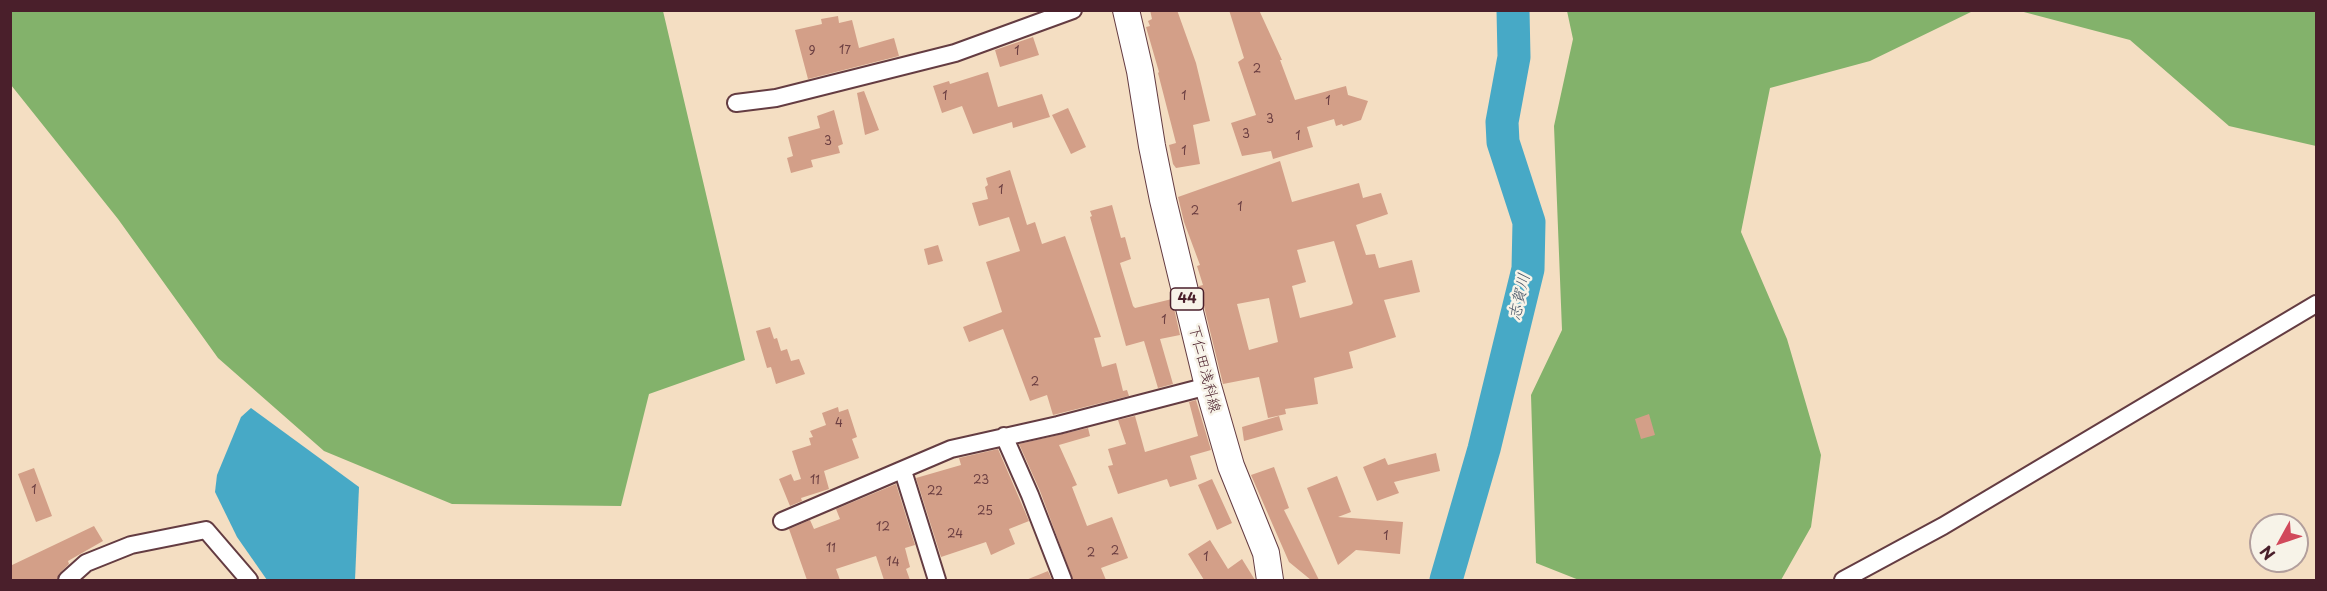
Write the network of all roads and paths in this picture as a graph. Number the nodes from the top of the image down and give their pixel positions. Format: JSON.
{"nodes":[{"id":1,"x":1073,"y":10,"type":"edge"},
{"id":2,"x":1126,"y":10,"type":"edge"},
{"id":3,"x":736,"y":103,"type":"dead end"},
{"id":4,"x":2316,"y":304,"type":"edge"},
{"id":5,"x":1208,"y":386,"type":"junction"},
{"id":6,"x":1004,"y":436,"type":"junction"},
{"id":7,"x":903,"y":471,"type":"junction"},
{"id":8,"x":782,"y":521,"type":"dead end"},
{"id":9,"x":1274,"y":579,"type":"edge"},
{"id":10,"x":67,"y":580,"type":"edge"},
{"id":11,"x":249,"y":580,"type":"edge"},
{"id":12,"x":937,"y":580,"type":"edge"},
{"id":13,"x":1064,"y":580,"type":"edge"},
{"id":14,"x":1843,"y":580,"type":"edge"}],
"edges":[{"from":1,"to":3,"type":"street"},
{"from":2,"to":5,"type":"main road","name":"下仁田浅科線","number":"44"},
{"from":4,"to":14,"type":"street"},
{"from":5,"to":6,"type":"street"},
{"from":5,"to":9,"type":"main road","name":"下仁田浅科線","number":"44"},
{"from":6,"to":7,"type":"street"},
{"from":6,"to":13,"type":"street"},
{"from":7,"to":8,"type":"street"},
{"from":7,"to":12,"type":"street"},
{"from":10,"to":11,"type":"street"}]}
